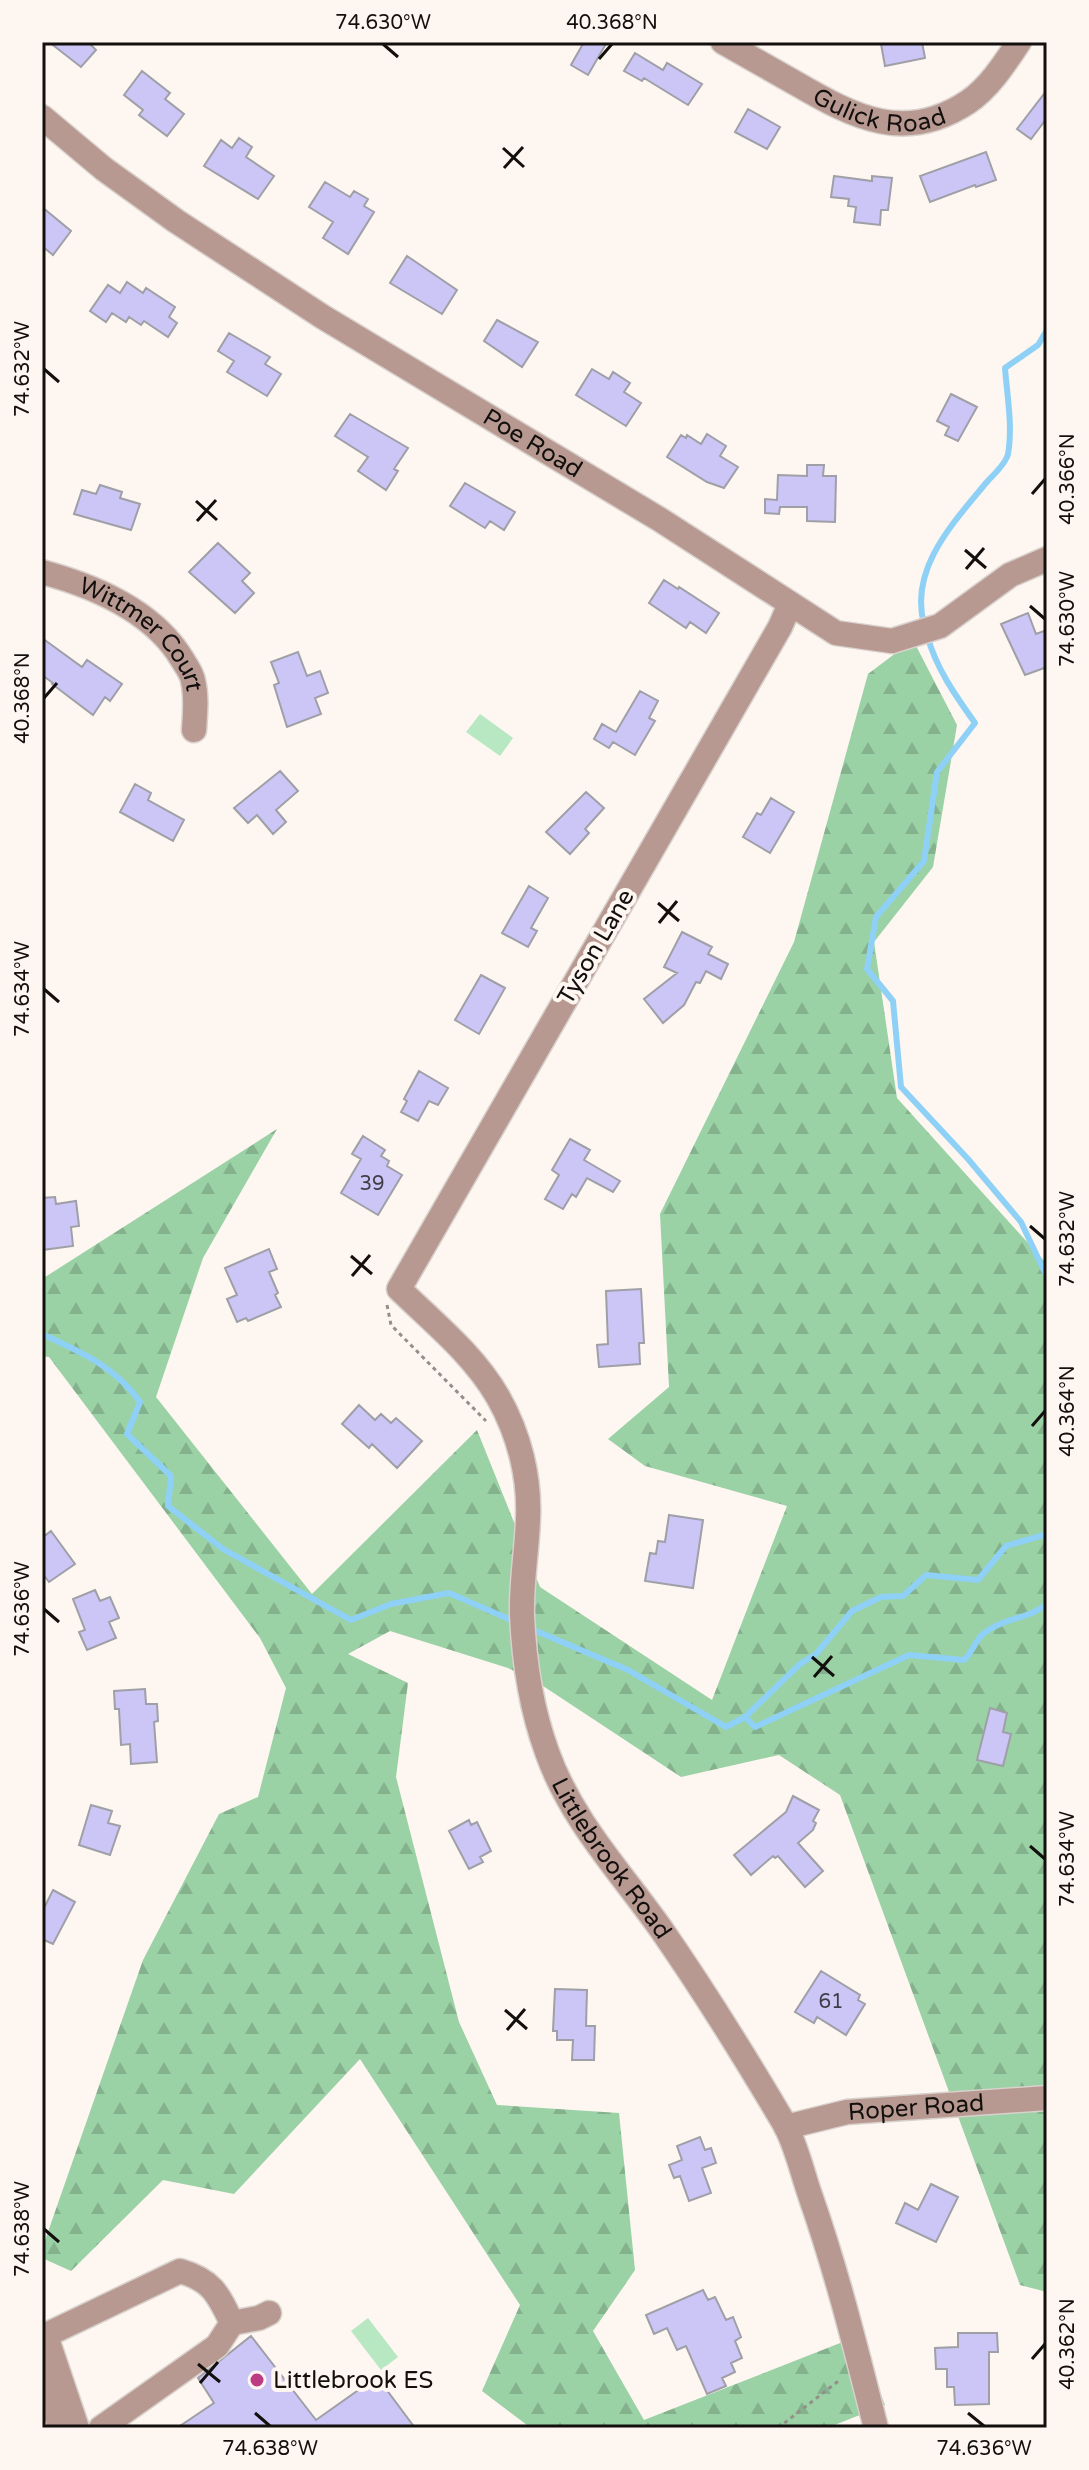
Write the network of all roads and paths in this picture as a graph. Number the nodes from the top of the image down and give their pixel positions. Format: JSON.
{"nodes":[{"id":1,"x":723,"y":42,"type":"edge"},
{"id":2,"x":1019,"y":42,"type":"edge"},
{"id":3,"x":42,"y":117,"type":"edge"},
{"id":4,"x":1047,"y":559,"type":"edge"},
{"id":5,"x":42,"y":572,"type":"edge"},
{"id":6,"x":790,"y":604,"type":"junction"},
{"id":7,"x":194,"y":730,"type":"dead end"},
{"id":8,"x":394,"y":1294,"type":"junction"},
{"id":9,"x":492,"y":1430,"type":"dead end"},
{"id":10,"x":1047,"y":2098,"type":"edge"},
{"id":11,"x":786,"y":2127,"type":"junction"},
{"id":12,"x":269,"y":2313,"type":"dead end"},
{"id":13,"x":232,"y":2323,"type":"junction"},
{"id":14,"x":44,"y":2337,"type":"edge"},
{"id":15,"x":860,"y":2364,"type":"junction"},
{"id":16,"x":42,"y":2378,"type":"edge"},
{"id":17,"x":61,"y":2428,"type":"edge"},
{"id":18,"x":77,"y":2428,"type":"edge"},
{"id":19,"x":101,"y":2428,"type":"edge"},
{"id":20,"x":778,"y":2428,"type":"edge"},
{"id":21,"x":876,"y":2428,"type":"edge"}],
"edges":[{"from":1,"to":2,"type":"street","name":"Gulick Road"},
{"from":3,"to":6,"type":"street","name":"Poe Road"},
{"from":4,"to":6,"type":"street","name":"Poe Road"},
{"from":5,"to":7,"type":"street","name":"Wittmer Court"},
{"from":6,"to":8,"type":"street","name":"Tyson Lane"},
{"from":8,"to":9,"type":"path"},
{"from":8,"to":11,"type":"street","name":"Littlebrook Road"},
{"from":10,"to":11,"type":"street","name":"Roper Road"},
{"from":11,"to":15,"type":"street","name":"Littlebrook Road"},
{"from":12,"to":13,"type":"street"},
{"from":13,"to":14,"type":"street"},
{"from":13,"to":19,"type":"street"},
{"from":14,"to":18,"type":"street"},
{"from":15,"to":20,"type":"path"},
{"from":15,"to":21,"type":"street","name":"Littlebrook Road"},
{"from":16,"to":17,"type":"street"}]}
